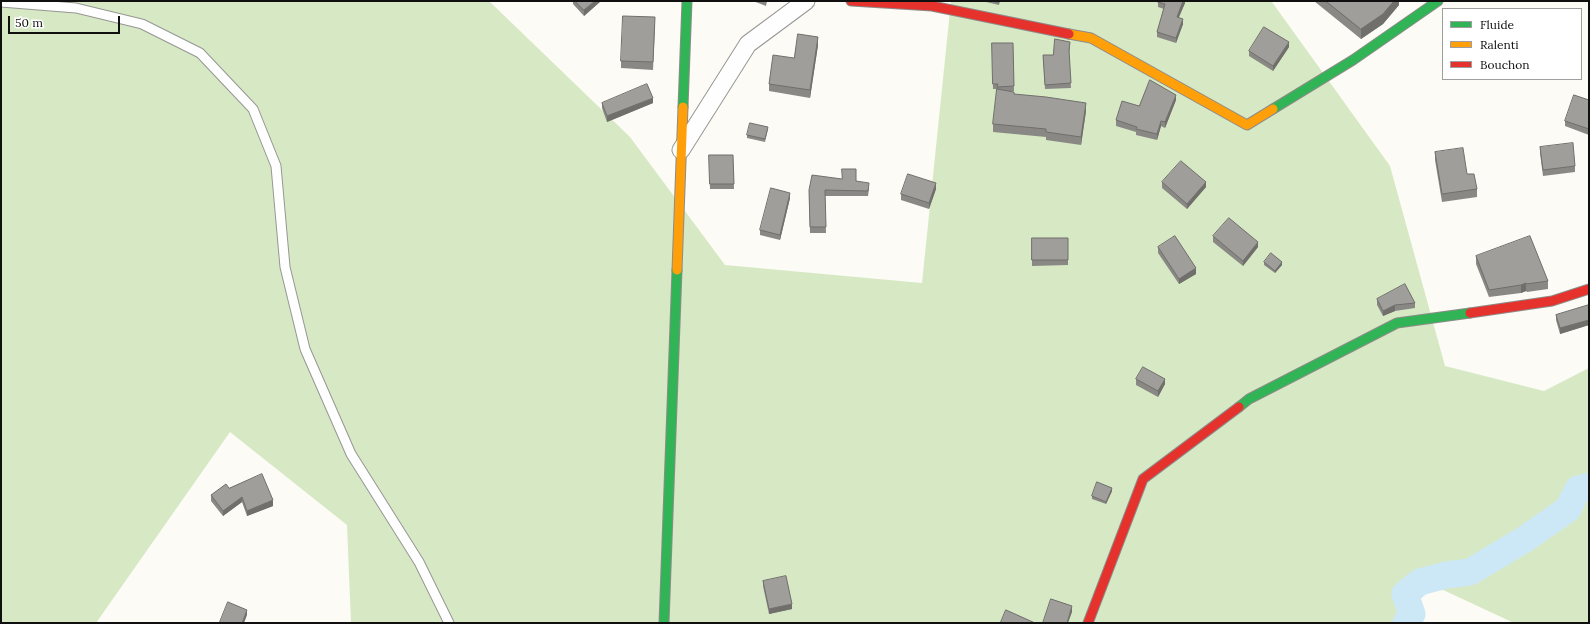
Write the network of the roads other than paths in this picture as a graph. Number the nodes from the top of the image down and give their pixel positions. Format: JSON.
{"nodes":[{"id":1,"x":687,"y":1,"type":"edge"},
{"id":2,"x":806,"y":1,"type":"edge"},
{"id":3,"x":851,"y":1,"type":"edge"},
{"id":4,"x":1438,"y":1,"type":"edge"},
{"id":5,"x":1,"y":2,"type":"edge"},
{"id":6,"x":681,"y":150,"type":"junction"},
{"id":7,"x":1589,"y":289,"type":"edge"},
{"id":8,"x":449,"y":623,"type":"edge"},
{"id":9,"x":664,"y":623,"type":"edge"},
{"id":10,"x":1088,"y":623,"type":"edge"}],
"edges":[{"from":1,"to":6,"type":"street"},
{"from":2,"to":6,"type":"street"},
{"from":3,"to":4,"type":"street"},
{"from":5,"to":8,"type":"lane"},
{"from":6,"to":9,"type":"street"},
{"from":7,"to":10,"type":"street"}]}
